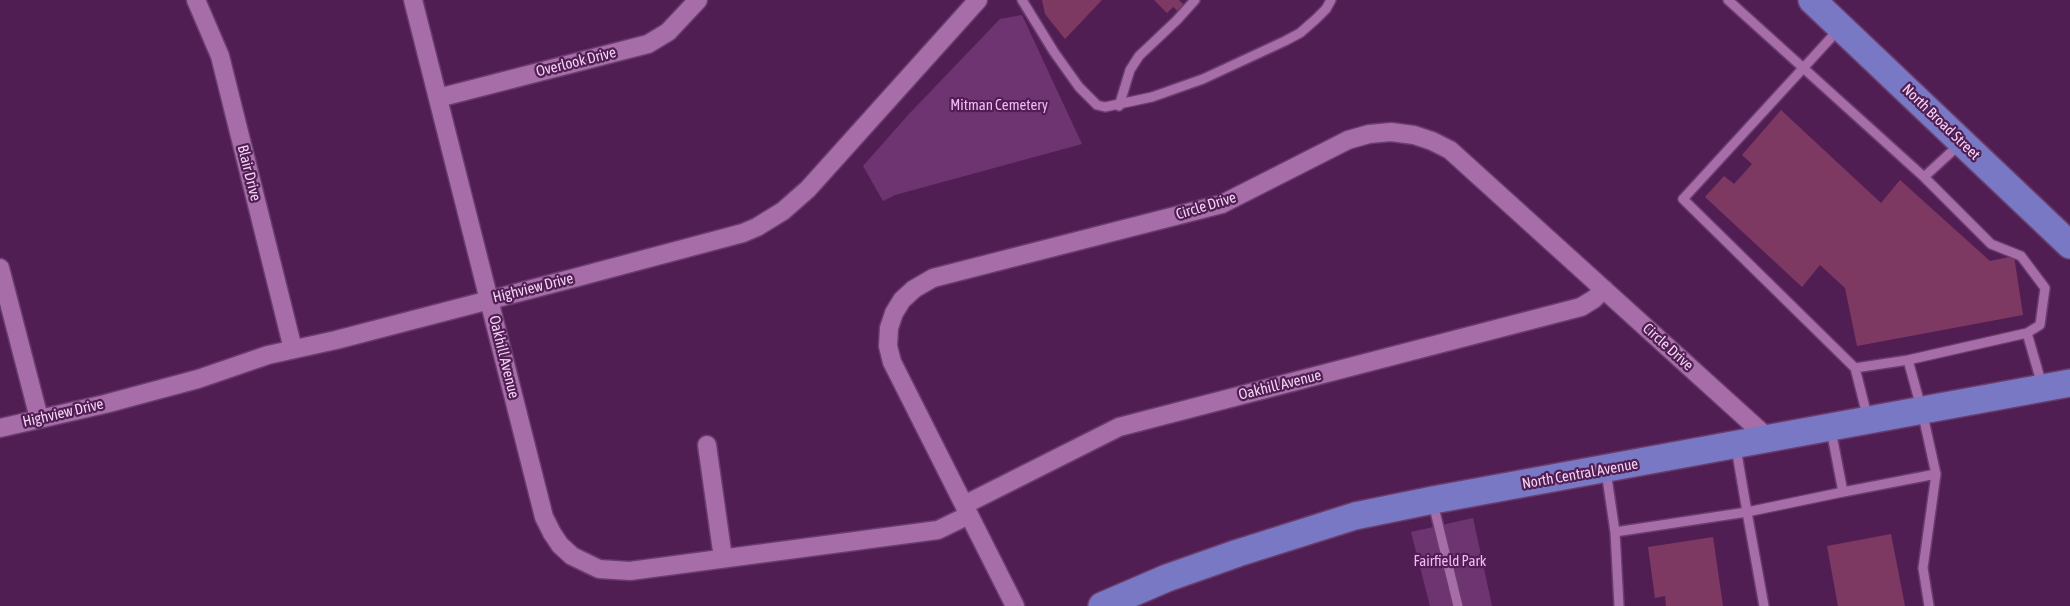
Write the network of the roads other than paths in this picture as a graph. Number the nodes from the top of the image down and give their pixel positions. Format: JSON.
{"nodes":[{"id":1,"x":196,"y":0,"type":"edge"},
{"id":2,"x":413,"y":0,"type":"edge"},
{"id":3,"x":698,"y":0,"type":"edge"},
{"id":4,"x":1022,"y":0,"type":"edge"},
{"id":5,"x":1196,"y":0,"type":"edge"},
{"id":6,"x":1331,"y":0,"type":"edge"},
{"id":7,"x":1728,"y":0,"type":"edge"},
{"id":8,"x":1812,"y":0,"type":"edge"},
{"id":9,"x":974,"y":1,"type":"edge"},
{"id":10,"x":1841,"y":28,"type":"junction"},
{"id":11,"x":1803,"y":69,"type":"junction"},
{"id":12,"x":438,"y":98,"type":"junction"},
{"id":13,"x":1119,"y":106,"type":"junction"},
{"id":14,"x":1962,"y":142,"type":"junction"},
{"id":15,"x":1924,"y":177,"type":"junction"},
{"id":16,"x":2070,"y":245,"type":"edge"},
{"id":17,"x":0,"y":268,"type":"edge"},
{"id":18,"x":1604,"y":289,"type":"junction"},
{"id":19,"x":490,"y":299,"type":"junction"},
{"id":20,"x":2027,"y":333,"type":"junction"},
{"id":21,"x":293,"y":349,"type":"junction"},
{"id":22,"x":1908,"y":360,"type":"junction"},
{"id":23,"x":1855,"y":368,"type":"junction"},
{"id":24,"x":2070,"y":382,"type":"edge"},
{"id":25,"x":2043,"y":388,"type":"junction"},
{"id":26,"x":1922,"y":411,"type":"junction"},
{"id":27,"x":39,"y":418,"type":"junction"},
{"id":28,"x":1869,"y":421,"type":"junction"},
{"id":29,"x":0,"y":428,"type":"edge"},
{"id":30,"x":1831,"y":428,"type":"junction"},
{"id":31,"x":1769,"y":440,"type":"junction"},
{"id":32,"x":707,"y":445,"type":"dead end"},
{"id":33,"x":1735,"y":446,"type":"junction"},
{"id":34,"x":1606,"y":469,"type":"junction"},
{"id":35,"x":1936,"y":474,"type":"junction"},
{"id":36,"x":1843,"y":492,"type":"junction"},
{"id":37,"x":1433,"y":500,"type":"junction"},
{"id":38,"x":966,"y":510,"type":"junction"},
{"id":39,"x":1747,"y":512,"type":"junction"},
{"id":40,"x":1615,"y":532,"type":"junction"},
{"id":41,"x":723,"y":558,"type":"junction"},
{"id":42,"x":1015,"y":606,"type":"edge"},
{"id":43,"x":1102,"y":606,"type":"edge"},
{"id":44,"x":1458,"y":606,"type":"edge"},
{"id":45,"x":1619,"y":606,"type":"edge"},
{"id":46,"x":1764,"y":606,"type":"edge"},
{"id":47,"x":1929,"y":606,"type":"edge"}],
"edges":[{"from":1,"to":21,"type":"street","name":"Blair Drive"},
{"from":2,"to":12,"type":"street","name":"Oakhill Avenue"},
{"from":3,"to":12,"type":"street","name":"Overlook Drive"},
{"from":4,"to":13,"type":"lane"},
{"from":5,"to":13,"type":"lane"},
{"from":6,"to":13,"type":"lane"},
{"from":7,"to":11,"type":"lane"},
{"from":8,"to":10,"type":"main road","name":"North Broad Street"},
{"from":9,"to":19,"type":"street","name":"Highview Drive"},
{"from":10,"to":11,"type":"lane"},
{"from":10,"to":14,"type":"main road","name":"North Broad Street"},
{"from":11,"to":15,"type":"lane"},
{"from":11,"to":23,"type":"lane"},
{"from":12,"to":19,"type":"street","name":"Oakhill Avenue"},
{"from":14,"to":15,"type":"lane"},
{"from":14,"to":16,"type":"main road","name":"North Broad Street"},
{"from":15,"to":20,"type":"lane"},
{"from":17,"to":27,"type":"street"},
{"from":18,"to":31,"type":"street","name":"Circle Drive"},
{"from":18,"to":38,"type":"street","name":"Oakhill Avenue"},
{"from":18,"to":38,"type":"street","name":"Circle Drive"},
{"from":19,"to":21,"type":"street","name":"Highview Drive"},
{"from":19,"to":41,"type":"street","name":"Oakhill Avenue"},
{"from":20,"to":22,"type":"lane"},
{"from":20,"to":25,"type":"lane"},
{"from":21,"to":27,"type":"street","name":"Highview Drive"},
{"from":22,"to":23,"type":"lane"},
{"from":22,"to":26,"type":"lane"},
{"from":23,"to":28,"type":"lane"},
{"from":24,"to":25,"type":"main road","name":"North Central Avenue"},
{"from":25,"to":26,"type":"main road","name":"North Central Avenue"},
{"from":26,"to":28,"type":"main road","name":"North Central Avenue"},
{"from":26,"to":35,"type":"lane"},
{"from":27,"to":29,"type":"street","name":"Highview Drive"},
{"from":28,"to":30,"type":"main road","name":"North Central Avenue"},
{"from":30,"to":31,"type":"main road","name":"North Central Avenue"},
{"from":30,"to":36,"type":"lane"},
{"from":31,"to":33,"type":"main road","name":"North Central Avenue"},
{"from":32,"to":41,"type":"street"},
{"from":33,"to":34,"type":"main road","name":"North Central Avenue"},
{"from":33,"to":39,"type":"lane"},
{"from":34,"to":37,"type":"main road","name":"North Central Avenue"},
{"from":34,"to":40,"type":"lane"},
{"from":35,"to":36,"type":"lane"},
{"from":35,"to":47,"type":"lane"},
{"from":36,"to":39,"type":"lane"},
{"from":37,"to":43,"type":"main road","name":"North Central Avenue"},
{"from":37,"to":44,"type":"lane"},
{"from":38,"to":41,"type":"street","name":"Oakhill Avenue"},
{"from":38,"to":42,"type":"street","name":"Circle Drive"},
{"from":39,"to":40,"type":"lane"},
{"from":39,"to":46,"type":"lane"},
{"from":40,"to":45,"type":"lane"}]}
